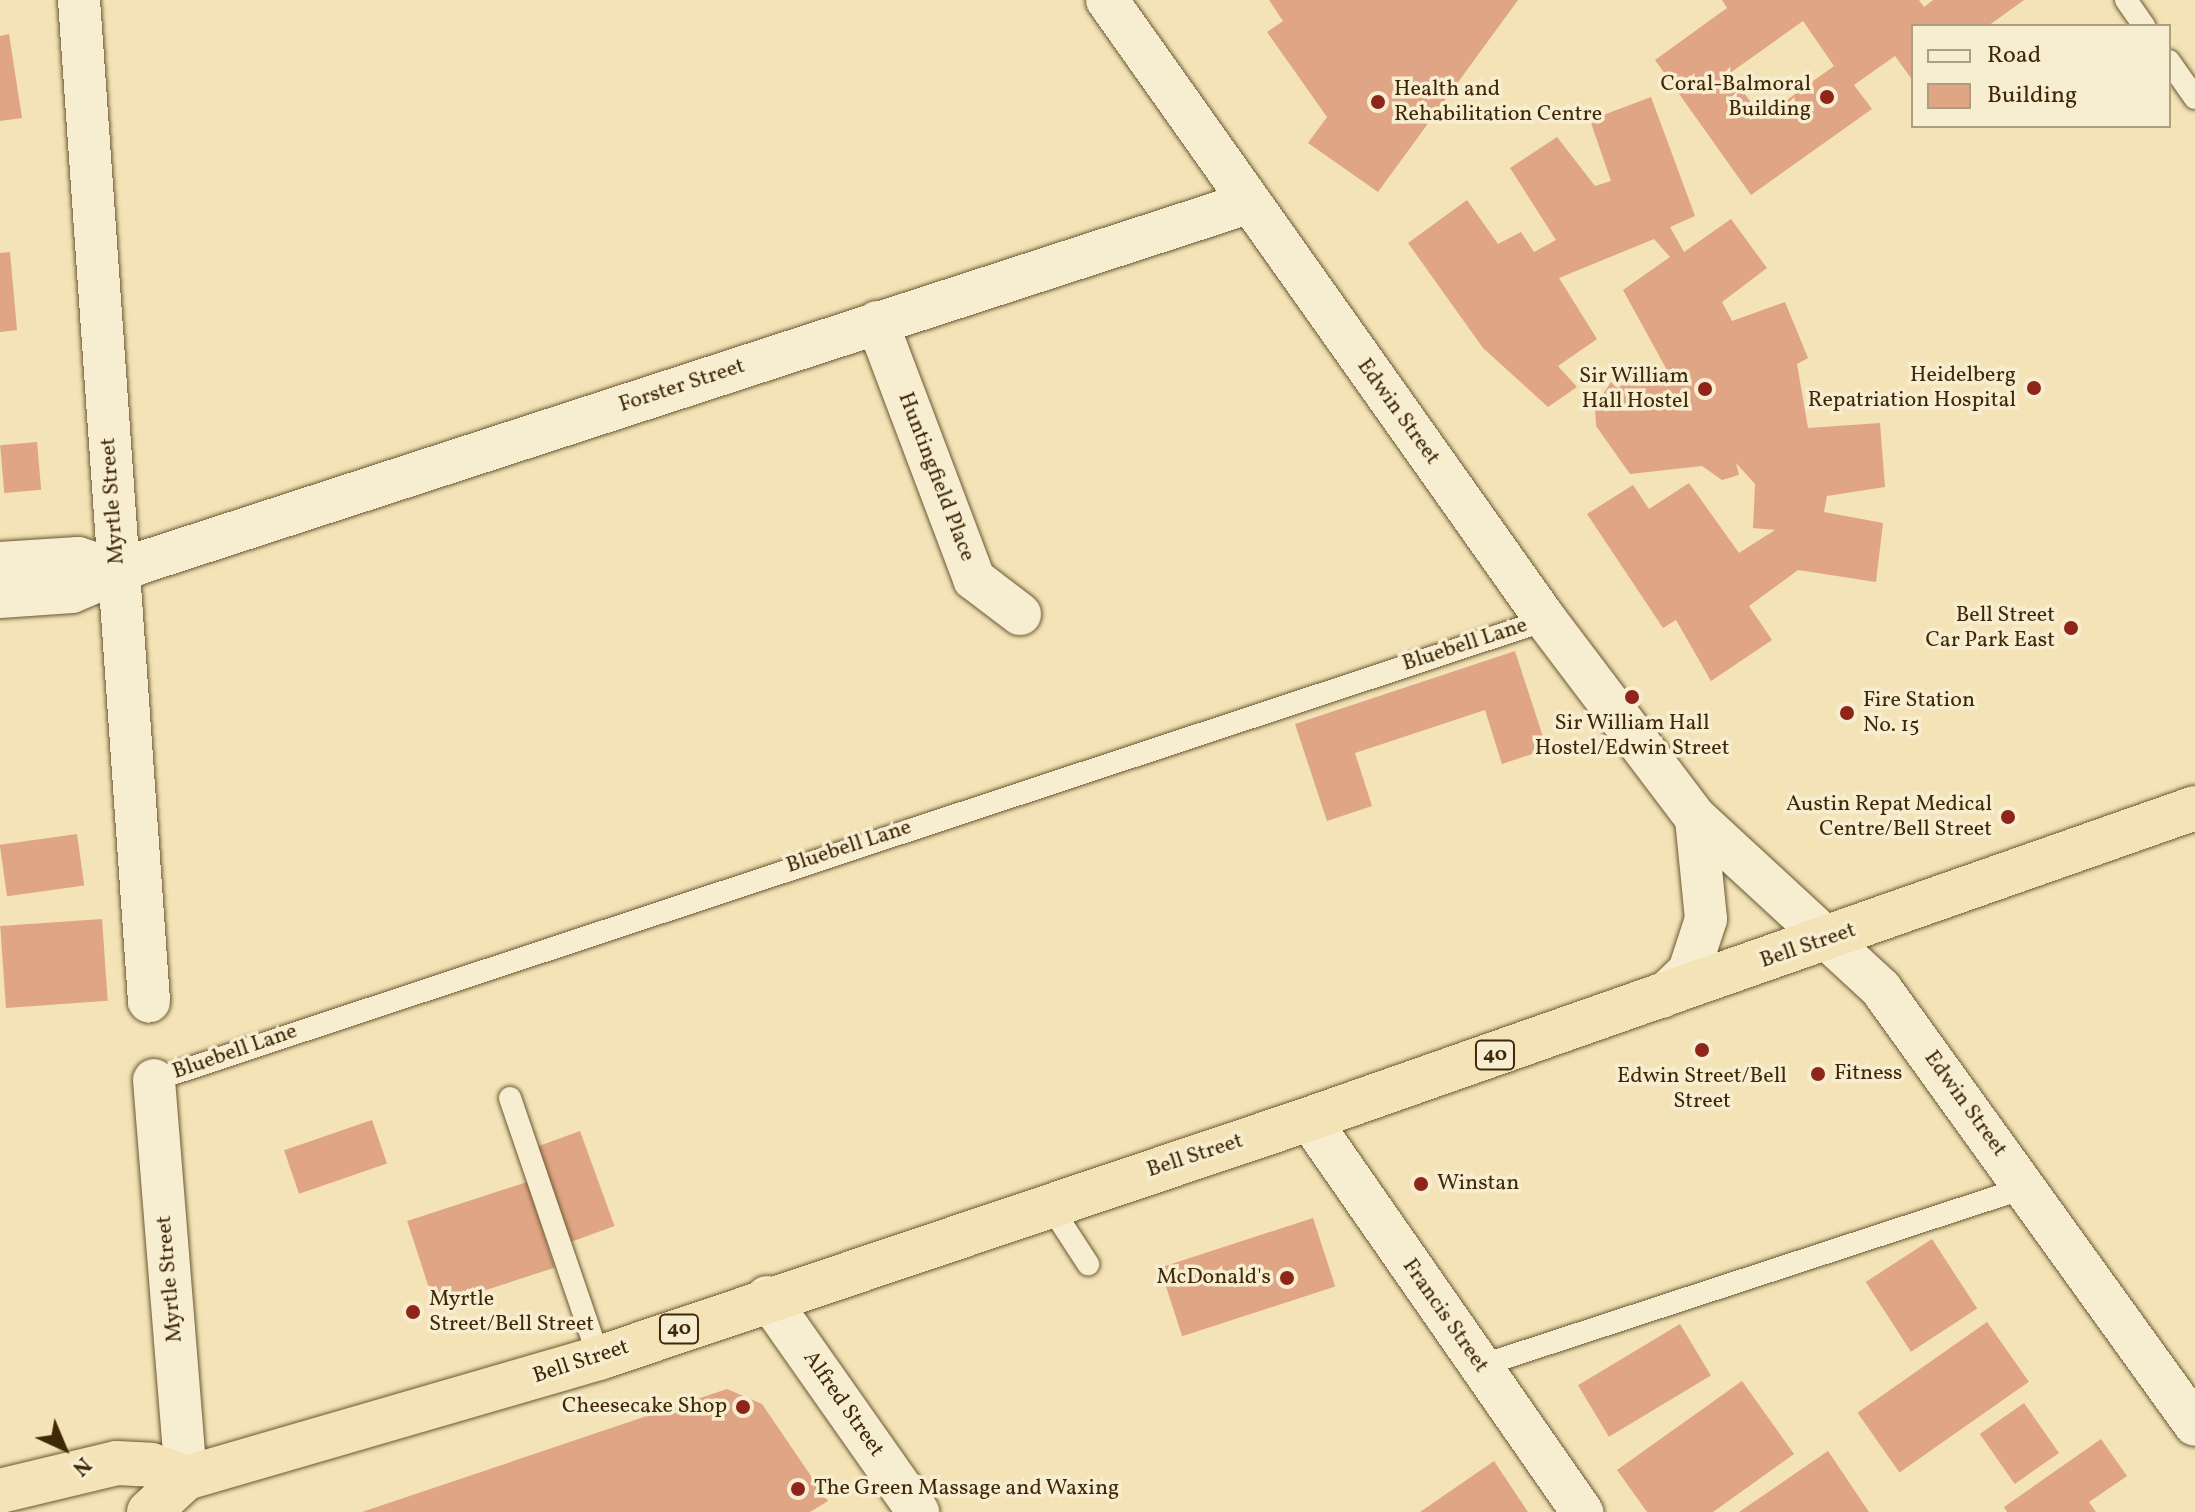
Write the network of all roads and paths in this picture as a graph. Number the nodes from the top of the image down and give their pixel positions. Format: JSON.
{"nodes":[{"id":1,"x":79,"y":0,"type":"edge"},
{"id":2,"x":1107,"y":0,"type":"edge"},
{"id":3,"x":2126,"y":0,"type":"edge"},
{"id":4,"x":2143,"y":24,"type":"edge"},
{"id":5,"x":2171,"y":64,"type":"edge"},
{"id":6,"x":2195,"y":98,"type":"edge"},
{"id":7,"x":1248,"y":203,"type":"junction"},
{"id":8,"x":877,"y":322,"type":"junction"},
{"id":9,"x":0,"y":563,"type":"edge"},
{"id":10,"x":117,"y":571,"type":"junction"},
{"id":11,"x":0,"y":597,"type":"edge"},
{"id":12,"x":1020,"y":614,"type":"dead end"},
{"id":13,"x":1546,"y":620,"type":"junction"},
{"id":14,"x":2195,"y":808,"type":"edge"},
{"id":15,"x":1696,"y":818,"type":"junction"},
{"id":16,"x":1823,"y":941,"type":"junction"},
{"id":17,"x":1662,"y":997,"type":"junction"},
{"id":18,"x":149,"y":1002,"type":"dead end"},
{"id":19,"x":154,"y":1080,"type":"joint"},
{"id":20,"x":510,"y":1098,"type":"dead end"},
{"id":21,"x":1309,"y":1119,"type":"junction"},
{"id":22,"x":2027,"y":1187,"type":"junction"},
{"id":23,"x":1049,"y":1204,"type":"junction"},
{"id":24,"x":1088,"y":1264,"type":"dead end"},
{"id":25,"x":767,"y":1297,"type":"junction"},
{"id":26,"x":599,"y":1358,"type":"junction"},
{"id":27,"x":1480,"y":1366,"type":"junction"},
{"id":28,"x":2195,"y":1425,"type":"edge"},
{"id":29,"x":186,"y":1478,"type":"junction"},
{"id":30,"x":0,"y":1491,"type":"edge"},
{"id":31,"x":149,"y":1512,"type":"edge"},
{"id":32,"x":918,"y":1512,"type":"edge"},
{"id":33,"x":1582,"y":1512,"type":"edge"}],
"edges":[{"from":1,"to":10,"type":"street","name":"Myrtle Street"},
{"from":2,"to":7,"type":"street","name":"Edwin Street"},
{"from":3,"to":4,"type":"lane"},
{"from":5,"to":6,"type":"lane"},
{"from":7,"to":8,"type":"street","name":"Forster Street"},
{"from":7,"to":13,"type":"street","name":"Edwin Street"},
{"from":8,"to":10,"type":"street","name":"Forster Street"},
{"from":8,"to":12,"type":"street","name":"Huntingfield Place"},
{"from":9,"to":10,"type":"street"},
{"from":10,"to":11,"type":"street","name":"Forster Street"},
{"from":10,"to":18,"type":"street","name":"Myrtle Street"},
{"from":13,"to":15,"type":"street","name":"Edwin Street"},
{"from":13,"to":19,"type":"lane","name":"Bluebell Lane"},
{"from":14,"to":16,"type":"highway","name":"Bell Street","number":"40"},
{"from":15,"to":16,"type":"street","name":"Edwin Street"},
{"from":15,"to":17,"type":"street"},
{"from":16,"to":17,"type":"highway","name":"Bell Street","number":"40"},
{"from":16,"to":22,"type":"street","name":"Edwin Street"},
{"from":17,"to":21,"type":"highway","name":"Bell Street","number":"40"},
{"from":19,"to":29,"type":"street","name":"Myrtle Street"},
{"from":20,"to":26,"type":"lane"},
{"from":21,"to":23,"type":"highway","name":"Bell Street","number":"40"},
{"from":21,"to":27,"type":"street","name":"Francis Street"},
{"from":22,"to":27,"type":"lane"},
{"from":22,"to":28,"type":"street","name":"Edwin Street"},
{"from":23,"to":24,"type":"lane"},
{"from":23,"to":25,"type":"highway","name":"Bell Street","number":"40"},
{"from":25,"to":26,"type":"highway","name":"Bell Street","number":"40"},
{"from":25,"to":32,"type":"street","name":"Alfred Street"},
{"from":26,"to":29,"type":"highway","name":"Bell Street","number":"40"},
{"from":27,"to":33,"type":"street","name":"Francis Street"},
{"from":29,"to":30,"type":"highway"},
{"from":29,"to":31,"type":"highway","name":"Bell Street","number":"40"}]}
